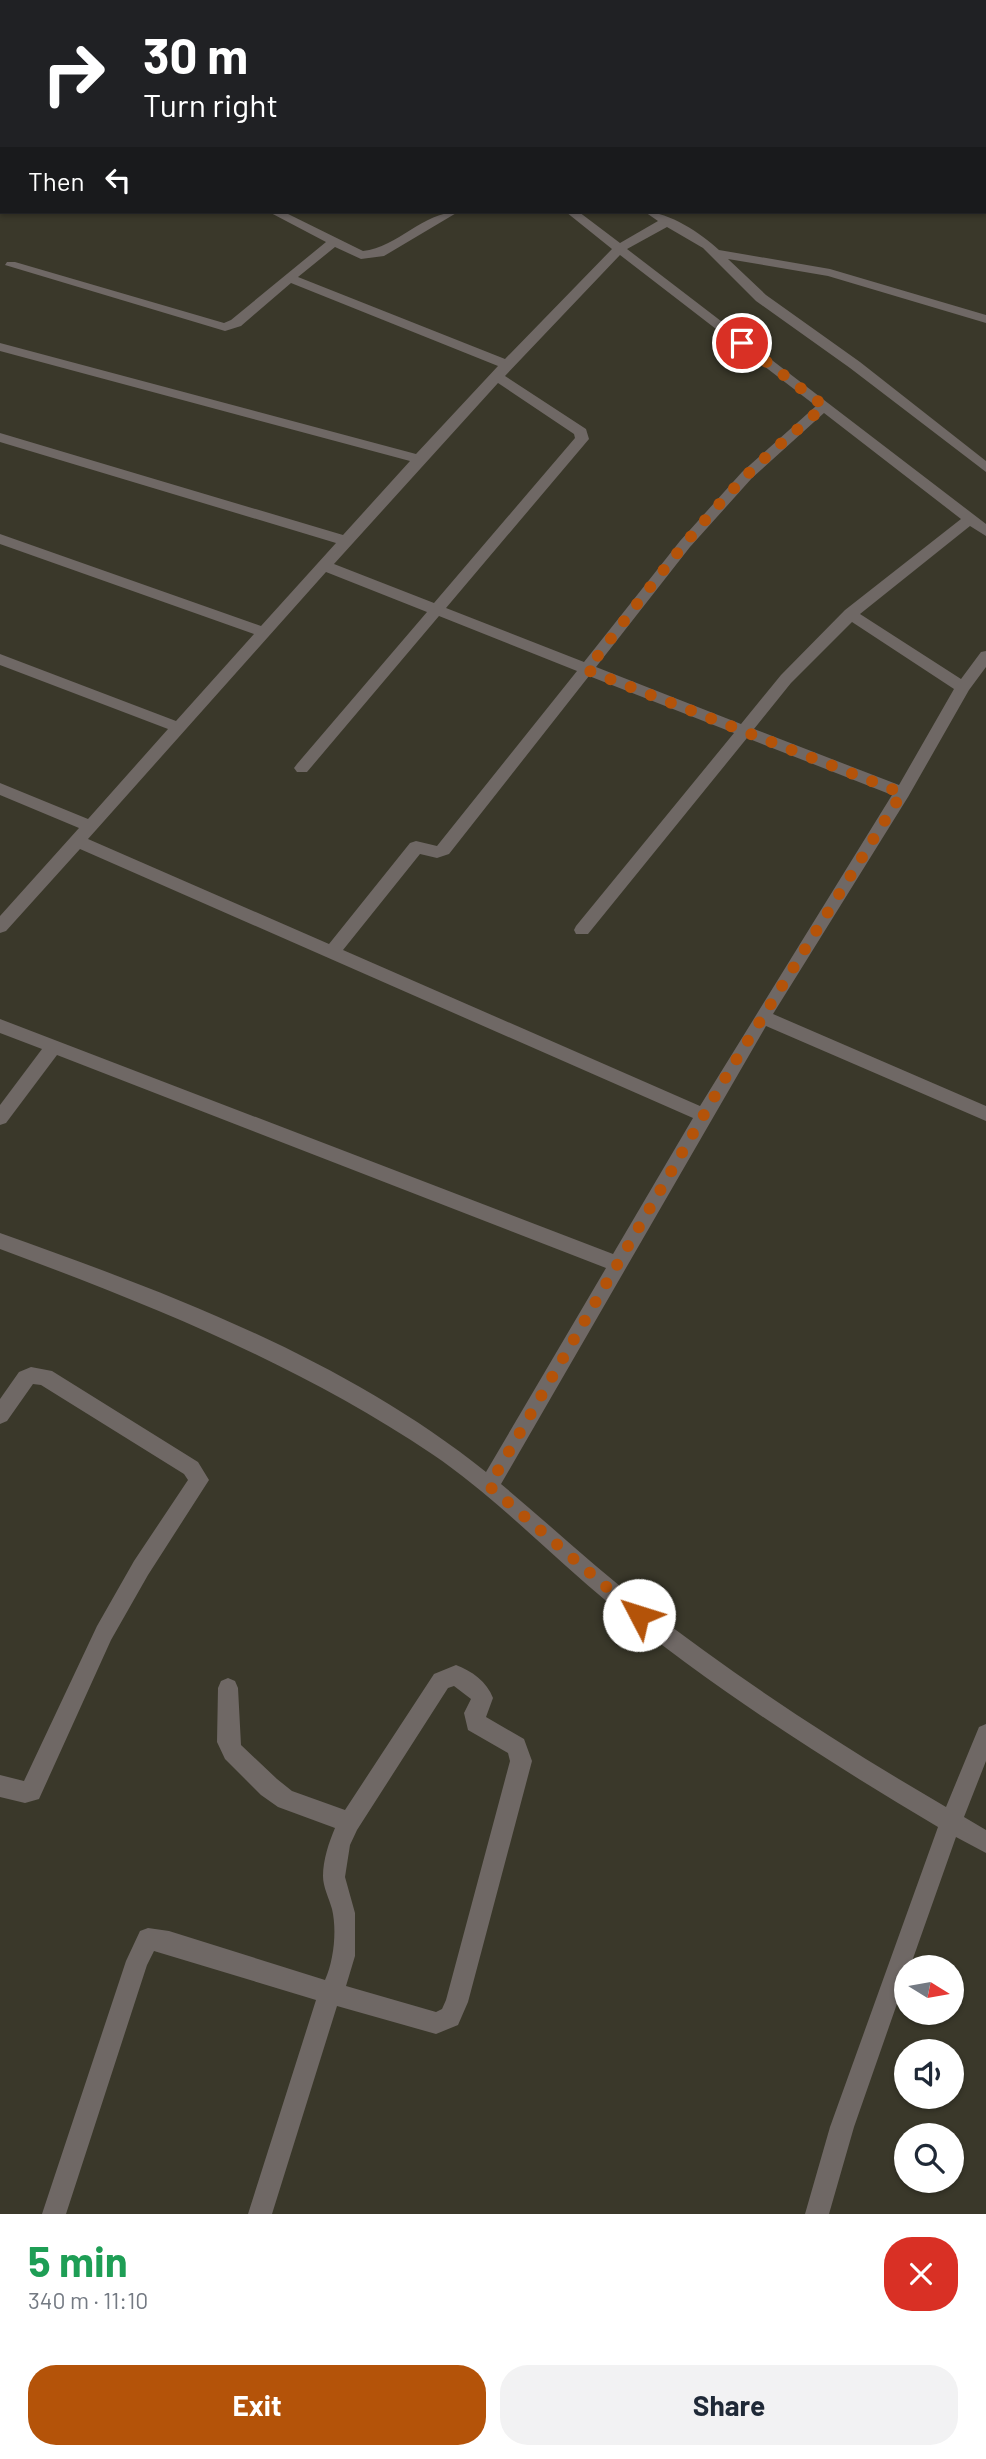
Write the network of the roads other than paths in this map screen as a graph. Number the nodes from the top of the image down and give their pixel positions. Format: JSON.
{"nodes":[{"id":1,"x":279,"y":214,"type":"edge"},
{"id":2,"x":448,"y":214,"type":"edge"},
{"id":3,"x":575,"y":214,"type":"edge"},
{"id":4,"x":654,"y":214,"type":"edge"},
{"id":5,"x":666,"y":222,"type":"junction"},
{"id":6,"x":334,"y":241,"type":"junction"},
{"id":7,"x":624,"y":245,"type":"junction"},
{"id":8,"x":717,"y":253,"type":"junction"},
{"id":9,"x":11,"y":265,"type":"dead end"},
{"id":10,"x":289,"y":278,"type":"junction"},
{"id":11,"x":986,"y":319,"type":"edge"},
{"id":12,"x":0,"y":347,"type":"edge"},
{"id":13,"x":501,"y":371,"type":"junction"},
{"id":14,"x":824,"y":406,"type":"junction"},
{"id":15,"x":0,"y":437,"type":"edge"},
{"id":16,"x":419,"y":459,"type":"junction"},
{"id":17,"x":986,"y":468,"type":"edge"},
{"id":18,"x":970,"y":519,"type":"junction"},
{"id":19,"x":986,"y":531,"type":"edge"},
{"id":20,"x":0,"y":539,"type":"edge"},
{"id":21,"x":345,"y":541,"type":"junction"},
{"id":22,"x":323,"y":565,"type":"junction"},
{"id":23,"x":435,"y":610,"type":"junction"},
{"id":24,"x":850,"y":614,"type":"junction"},
{"id":25,"x":262,"y":632,"type":"junction"},
{"id":26,"x":986,"y":656,"type":"edge"},
{"id":27,"x":0,"y":659,"type":"edge"},
{"id":28,"x":587,"y":670,"type":"junction"},
{"id":29,"x":963,"y":687,"type":"junction"},
{"id":30,"x":177,"y":727,"type":"junction"},
{"id":31,"x":744,"y":730,"type":"junction"},
{"id":32,"x":302,"y":768,"type":"dead end"},
{"id":33,"x":0,"y":789,"type":"edge"},
{"id":34,"x":902,"y":793,"type":"junction"},
{"id":35,"x":90,"y":826,"type":"junction"},
{"id":36,"x":77,"y":841,"type":"junction"},
{"id":37,"x":0,"y":927,"type":"edge"},
{"id":38,"x":582,"y":930,"type":"dead end"},
{"id":39,"x":332,"y":952,"type":"junction"},
{"id":40,"x":763,"y":1017,"type":"junction"},
{"id":41,"x":0,"y":1026,"type":"edge"},
{"id":42,"x":53,"y":1047,"type":"junction"},
{"id":43,"x":986,"y":1114,"type":"edge"},
{"id":44,"x":704,"y":1115,"type":"junction"},
{"id":45,"x":0,"y":1118,"type":"edge"},
{"id":46,"x":0,"y":1241,"type":"edge"},
{"id":47,"x":617,"y":1264,"type":"junction"},
{"id":48,"x":0,"y":1415,"type":"edge"},
{"id":49,"x":489,"y":1486,"type":"junction"},
{"id":50,"x":228,"y":1688,"type":"dead end"},
{"id":51,"x":986,"y":1734,"type":"edge"},
{"id":52,"x":0,"y":1786,"type":"edge"},
{"id":53,"x":349,"y":1822,"type":"junction"},
{"id":54,"x":951,"y":1822,"type":"junction"},
{"id":55,"x":986,"y":1842,"type":"edge"},
{"id":56,"x":331,"y":1993,"type":"junction"},
{"id":57,"x":54,"y":2214,"type":"edge"},
{"id":58,"x":260,"y":2214,"type":"edge"},
{"id":59,"x":817,"y":2214,"type":"edge"}],
"edges":[{"from":1,"to":6,"type":"street"},
{"from":2,"to":6,"type":"street"},
{"from":3,"to":7,"type":"street"},
{"from":4,"to":5,"type":"street"},
{"from":5,"to":7,"type":"street"},
{"from":5,"to":8,"type":"street"},
{"from":6,"to":10,"type":"street"},
{"from":7,"to":13,"type":"street"},
{"from":7,"to":14,"type":"street"},
{"from":8,"to":11,"type":"street"},
{"from":8,"to":17,"type":"street"},
{"from":9,"to":10,"type":"street"},
{"from":10,"to":13,"type":"street"},
{"from":12,"to":16,"type":"street"},
{"from":13,"to":16,"type":"street"},
{"from":13,"to":23,"type":"street"},
{"from":14,"to":18,"type":"street"},
{"from":14,"to":28,"type":"street"},
{"from":15,"to":21,"type":"street"},
{"from":16,"to":21,"type":"street"},
{"from":18,"to":19,"type":"street"},
{"from":18,"to":24,"type":"street"},
{"from":20,"to":25,"type":"street"},
{"from":21,"to":22,"type":"street"},
{"from":22,"to":23,"type":"street"},
{"from":22,"to":25,"type":"street"},
{"from":23,"to":28,"type":"street"},
{"from":23,"to":32,"type":"street"},
{"from":24,"to":29,"type":"street"},
{"from":24,"to":31,"type":"street"},
{"from":25,"to":30,"type":"street"},
{"from":26,"to":29,"type":"street"},
{"from":27,"to":30,"type":"street"},
{"from":28,"to":31,"type":"street"},
{"from":28,"to":39,"type":"street"},
{"from":29,"to":34,"type":"street"},
{"from":30,"to":35,"type":"street"},
{"from":31,"to":34,"type":"street"},
{"from":31,"to":38,"type":"street"},
{"from":33,"to":35,"type":"street"},
{"from":34,"to":40,"type":"street"},
{"from":35,"to":36,"type":"street"},
{"from":36,"to":37,"type":"street"},
{"from":36,"to":39,"type":"street"},
{"from":39,"to":44,"type":"street"},
{"from":40,"to":43,"type":"street"},
{"from":40,"to":44,"type":"street"},
{"from":41,"to":42,"type":"street"},
{"from":42,"to":45,"type":"street"},
{"from":42,"to":47,"type":"street"},
{"from":44,"to":47,"type":"street"},
{"from":46,"to":49,"type":"street"},
{"from":47,"to":49,"type":"street"},
{"from":48,"to":52,"type":"street"},
{"from":49,"to":54,"type":"street"},
{"from":50,"to":53,"type":"street"},
{"from":51,"to":54,"type":"street"},
{"from":53,"to":56,"type":"street"},
{"from":53,"to":56,"type":"street"},
{"from":54,"to":55,"type":"street"},
{"from":54,"to":59,"type":"street"},
{"from":56,"to":57,"type":"street"},
{"from":56,"to":58,"type":"street"}]}
